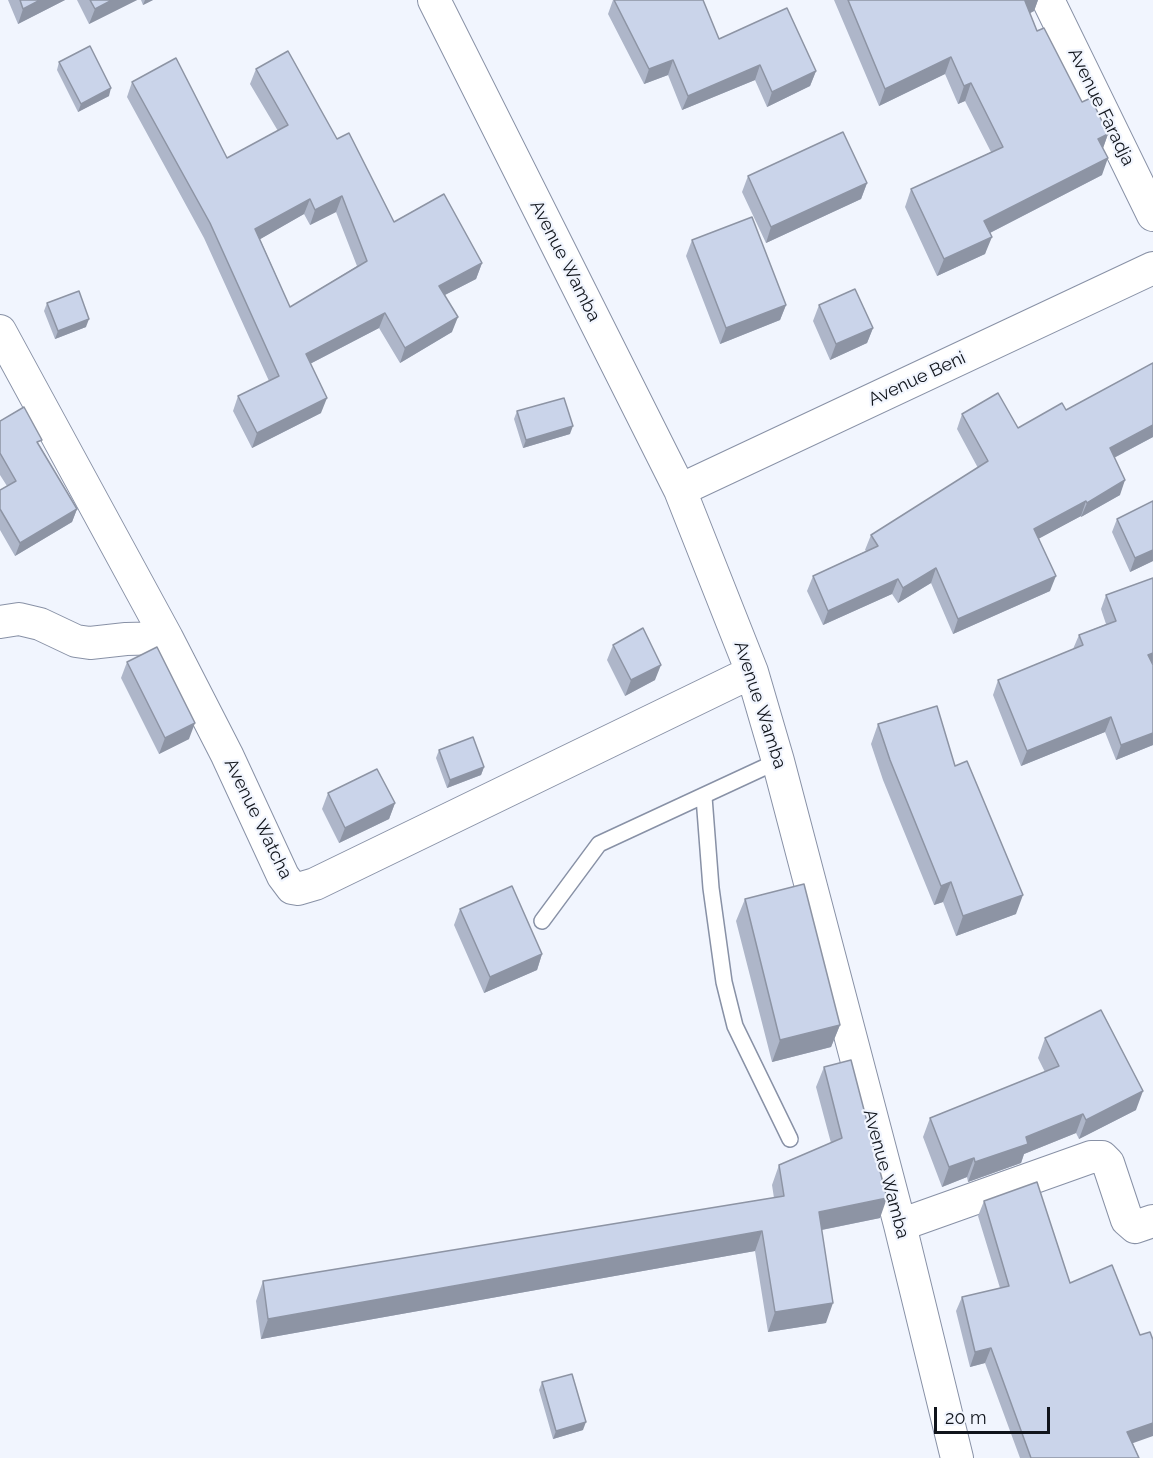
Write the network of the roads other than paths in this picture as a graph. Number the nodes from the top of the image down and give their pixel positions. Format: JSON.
{"nodes":[{"id":1,"x":434,"y":0,"type":"edge"},
{"id":2,"x":1048,"y":0,"type":"edge"},
{"id":3,"x":1153,"y":215,"type":"edge"},
{"id":4,"x":1153,"y":268,"type":"edge"},
{"id":5,"x":0,"y":331,"type":"edge"},
{"id":6,"x":680,"y":490,"type":"junction"},
{"id":7,"x":0,"y":622,"type":"edge"},
{"id":8,"x":167,"y":638,"type":"junction"},
{"id":9,"x":752,"y":672,"type":"junction"},
{"id":10,"x":778,"y":761,"type":"junction"},
{"id":11,"x":704,"y":797,"type":"junction"},
{"id":12,"x":542,"y":921,"type":"dead end"},
{"id":13,"x":790,"y":1139,"type":"dead end"},
{"id":14,"x":1153,"y":1221,"type":"edge"},
{"id":15,"x":900,"y":1225,"type":"junction"},
{"id":16,"x":957,"y":1458,"type":"edge"}],
"edges":[{"from":1,"to":6,"type":"street","name":"Avenue Wamba"},
{"from":2,"to":3,"type":"street","name":"Avenue Faradja"},
{"from":4,"to":6,"type":"street","name":"Avenue Beni"},
{"from":5,"to":8,"type":"street","name":"Avenue Watcha"},
{"from":6,"to":9,"type":"street","name":"Avenue Wamba"},
{"from":7,"to":8,"type":"street"},
{"from":8,"to":9,"type":"street","name":"Avenue Watcha"},
{"from":9,"to":10,"type":"street","name":"Avenue Wamba"},
{"from":10,"to":11,"type":"lane"},
{"from":10,"to":15,"type":"street","name":"Avenue Wamba"},
{"from":11,"to":12,"type":"lane"},
{"from":11,"to":13,"type":"lane"},
{"from":14,"to":15,"type":"street"},
{"from":15,"to":16,"type":"street","name":"Avenue Wamba"}]}
